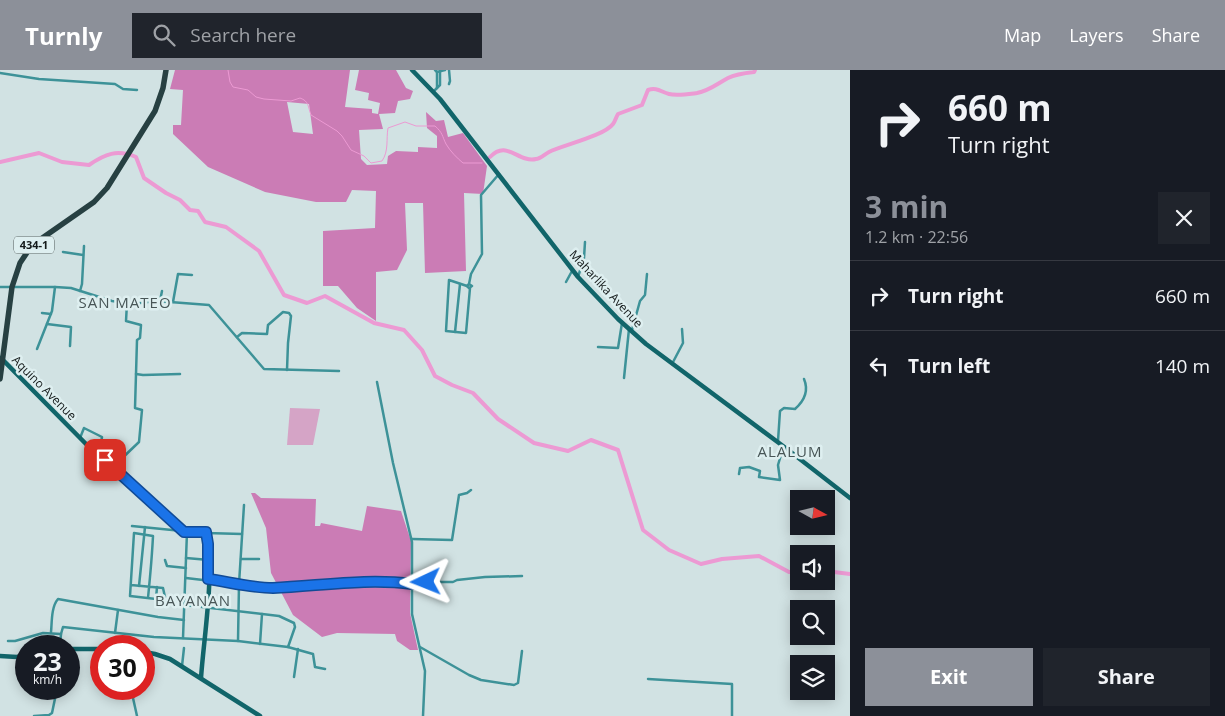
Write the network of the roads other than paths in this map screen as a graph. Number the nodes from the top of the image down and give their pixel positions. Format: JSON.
{"nodes":[{"id":1,"x":166,"y":70,"type":"edge"},
{"id":2,"x":412,"y":70,"type":"edge"},
{"id":3,"x":445,"y":70,"type":"edge"},
{"id":4,"x":449,"y":70,"type":"edge"},
{"id":5,"x":437,"y":71,"type":"edge"},
{"id":6,"x":0,"y":73,"type":"edge"},
{"id":7,"x":449,"y":84,"type":"dead end"},
{"id":8,"x":137,"y":90,"type":"dead end"},
{"id":9,"x":435,"y":90,"type":"junction"},
{"id":10,"x":498,"y":174,"type":"junction"},
{"id":11,"x":585,"y":242,"type":"dead end"},
{"id":12,"x":84,"y":246,"type":"dead end"},
{"id":13,"x":63,"y":252,"type":"dead end"},
{"id":14,"x":83,"y":255,"type":"junction"},
{"id":15,"x":572,"y":269,"type":"junction"},
{"id":16,"x":647,"y":274,"type":"dead end"},
{"id":17,"x":192,"y":275,"type":"dead end"},
{"id":18,"x":578,"y":277,"type":"junction"},
{"id":19,"x":566,"y":282,"type":"dead end"},
{"id":20,"x":460,"y":284,"type":"junction"},
{"id":21,"x":469,"y":286,"type":"junction"},
{"id":22,"x":12,"y":287,"type":"junction"},
{"id":23,"x":55,"y":287,"type":"junction"},
{"id":24,"x":0,"y":288,"type":"edge"},
{"id":25,"x":80,"y":291,"type":"junction"},
{"id":26,"x":162,"y":291,"type":"dead end"},
{"id":27,"x":160,"y":301,"type":"junction"},
{"id":28,"x":173,"y":302,"type":"junction"},
{"id":29,"x":127,"y":303,"type":"junction"},
{"id":30,"x":42,"y":313,"type":"dead end"},
{"id":31,"x":51,"y":314,"type":"junction"},
{"id":32,"x":622,"y":323,"type":"junction"},
{"id":33,"x":47,"y":324,"type":"junction"},
{"id":34,"x":682,"y":329,"type":"dead end"},
{"id":35,"x":630,"y":330,"type":"junction"},
{"id":36,"x":455,"y":332,"type":"junction"},
{"id":37,"x":237,"y":337,"type":"junction"},
{"id":38,"x":70,"y":346,"type":"dead end"},
{"id":39,"x":598,"y":347,"type":"dead end"},
{"id":40,"x":37,"y":349,"type":"dead end"},
{"id":41,"x":1,"y":359,"type":"edge"},
{"id":42,"x":672,"y":364,"type":"junction"},
{"id":43,"x":288,"y":370,"type":"junction"},
{"id":44,"x":339,"y":371,"type":"dead end"},
{"id":45,"x":136,"y":374,"type":"junction"},
{"id":46,"x":180,"y":374,"type":"dead end"},
{"id":47,"x":624,"y":378,"type":"dead end"},
{"id":48,"x":0,"y":379,"type":"edge"},
{"id":49,"x":804,"y":379,"type":"dead end"},
{"id":50,"x":377,"y":382,"type":"dead end"},
{"id":51,"x":80,"y":438,"type":"junction"},
{"id":52,"x":778,"y":442,"type":"junction"},
{"id":53,"x":783,"y":446,"type":"junction"},
{"id":54,"x":96,"y":453,"type":"junction"},
{"id":55,"x":113,"y":466,"type":"junction"},
{"id":56,"x":739,"y":474,"type":"dead end"},
{"id":57,"x":470,"y":490,"type":"dead end"},
{"id":58,"x":850,"y":498,"type":"edge"},
{"id":59,"x":244,"y":505,"type":"dead end"},
{"id":60,"x":132,"y":526,"type":"dead end"},
{"id":61,"x":144,"y":527,"type":"junction"},
{"id":62,"x":185,"y":532,"type":"junction"},
{"id":63,"x":206,"y":532,"type":"junction"},
{"id":64,"x":242,"y":534,"type":"junction"},
{"id":65,"x":143,"y":535,"type":"junction"},
{"id":66,"x":412,"y":539,"type":"junction"},
{"id":67,"x":186,"y":558,"type":"junction"},
{"id":68,"x":240,"y":559,"type":"junction"},
{"id":69,"x":259,"y":559,"type":"dead end"},
{"id":70,"x":165,"y":560,"type":"dead end"},
{"id":71,"x":209,"y":560,"type":"junction"},
{"id":72,"x":186,"y":568,"type":"junction"},
{"id":73,"x":522,"y":576,"type":"dead end"},
{"id":74,"x":186,"y":578,"type":"junction"},
{"id":75,"x":208,"y":579,"type":"junction"},
{"id":76,"x":412,"y":583,"type":"junction"},
{"id":77,"x":239,"y":584,"type":"junction"},
{"id":78,"x":130,"y":585,"type":"junction"},
{"id":79,"x":139,"y":586,"type":"junction"},
{"id":80,"x":149,"y":587,"type":"junction"},
{"id":81,"x":157,"y":588,"type":"junction"},
{"id":82,"x":148,"y":598,"type":"junction"},
{"id":83,"x":156,"y":600,"type":"junction"},
{"id":84,"x":184,"y":605,"type":"junction"},
{"id":85,"x":207,"y":608,"type":"junction"},
{"id":86,"x":118,"y":610,"type":"junction"},
{"id":87,"x":238,"y":610,"type":"junction"},
{"id":88,"x":262,"y":614,"type":"junction"},
{"id":89,"x":184,"y":620,"type":"junction"},
{"id":90,"x":51,"y":632,"type":"junction"},
{"id":91,"x":116,"y":632,"type":"junction"},
{"id":92,"x":61,"y":634,"type":"joint"},
{"id":93,"x":183,"y":638,"type":"junction"},
{"id":94,"x":204,"y":640,"type":"junction"},
{"id":95,"x":8,"y":641,"type":"dead end"},
{"id":96,"x":238,"y":641,"type":"junction"},
{"id":97,"x":260,"y":644,"type":"junction"},
{"id":98,"x":288,"y":647,"type":"junction"},
{"id":99,"x":420,"y":647,"type":"junction"},
{"id":100,"x":184,"y":648,"type":"dead end"},
{"id":101,"x":298,"y":649,"type":"junction"},
{"id":102,"x":522,"y":650,"type":"dead end"},
{"id":103,"x":155,"y":654,"type":"edge"},
{"id":104,"x":0,"y":656,"type":"edge"},
{"id":105,"x":15,"y":657,"type":"edge"},
{"id":106,"x":182,"y":667,"type":"junction"},
{"id":107,"x":325,"y":669,"type":"dead end"},
{"id":108,"x":294,"y":676,"type":"dead end"},
{"id":109,"x":200,"y":678,"type":"junction"},
{"id":110,"x":648,"y":679,"type":"dead end"},
{"id":111,"x":55,"y":700,"type":"edge"},
{"id":112,"x":133,"y":700,"type":"edge"},
{"id":113,"x":34,"y":716,"type":"edge"},
{"id":114,"x":137,"y":716,"type":"edge"},
{"id":115,"x":260,"y":716,"type":"edge"},
{"id":116,"x":424,"y":716,"type":"edge"},
{"id":117,"x":732,"y":716,"type":"edge"}],
"edges":[{"from":1,"to":22,"type":"main road","number":"434-1"},
{"from":2,"to":9,"type":"main road","name":"Maharlika Avenue"},
{"from":3,"to":5,"type":"street"},
{"from":4,"to":7,"type":"street"},
{"from":5,"to":9,"type":"street"},
{"from":6,"to":8,"type":"street"},
{"from":9,"to":10,"type":"main road","name":"Maharlika Avenue"},
{"from":10,"to":15,"type":"main road","name":"Maharlika Avenue"},
{"from":10,"to":21,"type":"street"},
{"from":11,"to":18,"type":"street"},
{"from":12,"to":14,"type":"street"},
{"from":13,"to":14,"type":"street"},
{"from":14,"to":25,"type":"street"},
{"from":15,"to":18,"type":"main road","name":"Maharlika Avenue"},
{"from":15,"to":19,"type":"street"},
{"from":16,"to":35,"type":"street"},
{"from":17,"to":28,"type":"street"},
{"from":18,"to":32,"type":"main road","name":"Maharlika Avenue"},
{"from":20,"to":21,"type":"street"},
{"from":20,"to":36,"type":"street"},
{"from":20,"to":36,"type":"street"},
{"from":21,"to":36,"type":"street"},
{"from":22,"to":23,"type":"street"},
{"from":22,"to":24,"type":"street"},
{"from":22,"to":41,"type":"main road","number":"434-1"},
{"from":23,"to":25,"type":"street"},
{"from":23,"to":31,"type":"street"},
{"from":25,"to":29,"type":"street"},
{"from":26,"to":27,"type":"street"},
{"from":27,"to":28,"type":"street"},
{"from":27,"to":29,"type":"street"},
{"from":28,"to":37,"type":"street"},
{"from":29,"to":45,"type":"street"},
{"from":30,"to":31,"type":"street"},
{"from":31,"to":33,"type":"street"},
{"from":32,"to":35,"type":"main road","name":"Maharlika Avenue"},
{"from":32,"to":39,"type":"street"},
{"from":33,"to":38,"type":"street"},
{"from":33,"to":40,"type":"street"},
{"from":34,"to":42,"type":"street"},
{"from":35,"to":42,"type":"main road","name":"Maharlika Avenue"},
{"from":35,"to":47,"type":"street"},
{"from":37,"to":43,"type":"street"},
{"from":37,"to":43,"type":"street"},
{"from":41,"to":48,"type":"main road","number":"434-1"},
{"from":41,"to":51,"type":"main road","name":"Aquino Avenue"},
{"from":42,"to":52,"type":"main road","name":"Maharlika Avenue"},
{"from":43,"to":44,"type":"street"},
{"from":45,"to":46,"type":"street"},
{"from":45,"to":55,"type":"street"},
{"from":49,"to":52,"type":"street"},
{"from":50,"to":66,"type":"street"},
{"from":51,"to":54,"type":"main road","name":"Aquino Avenue"},
{"from":51,"to":54,"type":"street"},
{"from":52,"to":53,"type":"main road","name":"Maharlika Avenue"},
{"from":53,"to":56,"type":"street"},
{"from":53,"to":58,"type":"main road","name":"Maharlika Avenue"},
{"from":54,"to":55,"type":"main road","name":"Aquino Avenue"},
{"from":55,"to":62,"type":"main road","name":"Aquino Avenue"},
{"from":57,"to":66,"type":"street"},
{"from":59,"to":64,"type":"street"},
{"from":60,"to":61,"type":"street"},
{"from":61,"to":62,"type":"street"},
{"from":61,"to":65,"type":"street"},
{"from":62,"to":63,"type":"main road"},
{"from":62,"to":67,"type":"street"},
{"from":63,"to":64,"type":"street"},
{"from":63,"to":71,"type":"main road"},
{"from":64,"to":68,"type":"street"},
{"from":65,"to":78,"type":"street"},
{"from":65,"to":79,"type":"street"},
{"from":65,"to":80,"type":"street"},
{"from":66,"to":76,"type":"street"},
{"from":67,"to":71,"type":"street"},
{"from":67,"to":72,"type":"street"},
{"from":68,"to":69,"type":"street"},
{"from":68,"to":77,"type":"street"},
{"from":70,"to":72,"type":"street"},
{"from":71,"to":75,"type":"main road"},
{"from":72,"to":74,"type":"street"},
{"from":73,"to":76,"type":"street"},
{"from":74,"to":75,"type":"street"},
{"from":74,"to":84,"type":"street"},
{"from":75,"to":77,"type":"street"},
{"from":75,"to":85,"type":"main road"},
{"from":76,"to":77,"type":"street"},
{"from":76,"to":99,"type":"street"},
{"from":77,"to":87,"type":"street"},
{"from":78,"to":79,"type":"street"},
{"from":78,"to":82,"type":"street"},
{"from":79,"to":80,"type":"street"},
{"from":80,"to":81,"type":"street"},
{"from":80,"to":82,"type":"street"},
{"from":81,"to":83,"type":"street"},
{"from":81,"to":83,"type":"street"},
{"from":82,"to":83,"type":"street"},
{"from":84,"to":85,"type":"street"},
{"from":84,"to":89,"type":"street"},
{"from":85,"to":87,"type":"street"},
{"from":85,"to":94,"type":"main road"},
{"from":86,"to":89,"type":"street"},
{"from":86,"to":90,"type":"street"},
{"from":86,"to":91,"type":"street"},
{"from":87,"to":88,"type":"street"},
{"from":87,"to":96,"type":"street"},
{"from":88,"to":97,"type":"street"},
{"from":88,"to":98,"type":"street"},
{"from":89,"to":93,"type":"street"},
{"from":90,"to":92,"type":"street"},
{"from":90,"to":95,"type":"street"},
{"from":91,"to":92,"type":"street"},
{"from":91,"to":93,"type":"street"},
{"from":93,"to":94,"type":"street"},
{"from":94,"to":96,"type":"street"},
{"from":94,"to":109,"type":"main road"},
{"from":96,"to":97,"type":"street"},
{"from":97,"to":98,"type":"street"},
{"from":98,"to":101,"type":"street"},
{"from":99,"to":102,"type":"street"},
{"from":99,"to":116,"type":"street"},
{"from":100,"to":106,"type":"street"},
{"from":101,"to":107,"type":"street"},
{"from":101,"to":108,"type":"street"},
{"from":103,"to":106,"type":"main road"},
{"from":104,"to":105,"type":"main road"},
{"from":106,"to":109,"type":"main road"},
{"from":109,"to":115,"type":"main road"},
{"from":110,"to":117,"type":"street"},
{"from":111,"to":113,"type":"street"},
{"from":112,"to":114,"type":"street"}]}
